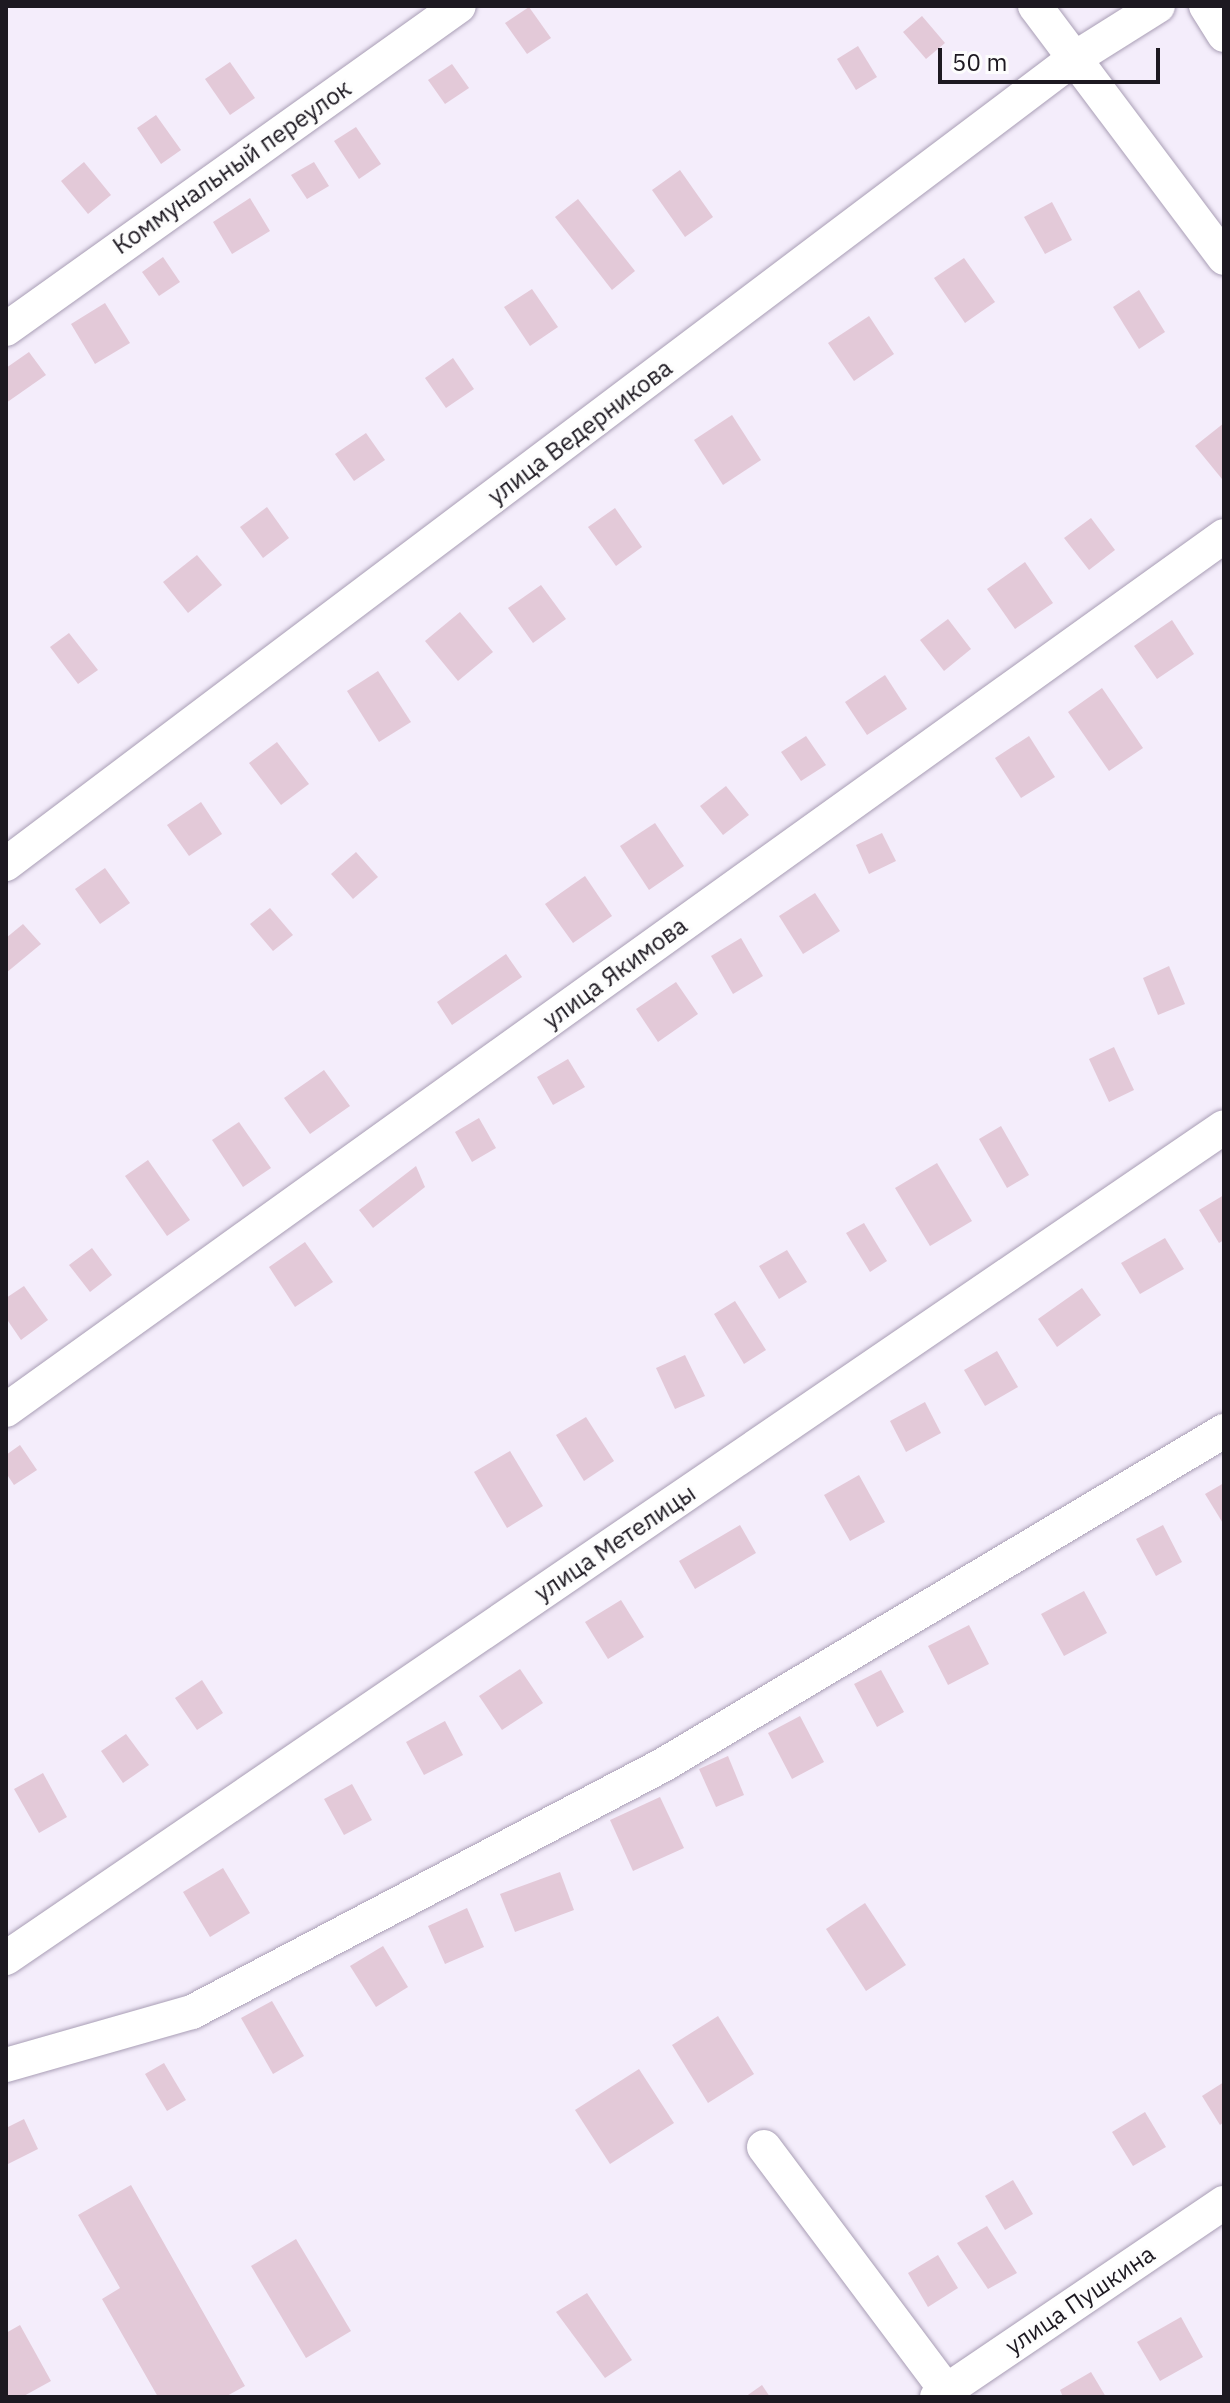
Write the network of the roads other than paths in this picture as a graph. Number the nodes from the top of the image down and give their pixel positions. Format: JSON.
{"nodes":[{"id":1,"x":459,"y":6,"type":"edge"},
{"id":2,"x":1035,"y":6,"type":"edge"},
{"id":3,"x":1158,"y":6,"type":"edge"},
{"id":4,"x":1206,"y":6,"type":"edge"},
{"id":5,"x":1224,"y":35,"type":"edge"},
{"id":6,"x":1075,"y":58,"type":"junction"},
{"id":7,"x":1224,"y":258,"type":"edge"},
{"id":8,"x":6,"y":329,"type":"edge"},
{"id":9,"x":1224,"y":536,"type":"edge"},
{"id":10,"x":6,"y":864,"type":"edge"},
{"id":11,"x":1224,"y":1127,"type":"edge"},
{"id":12,"x":6,"y":1410,"type":"edge"},
{"id":13,"x":1224,"y":1431,"type":"edge"},
{"id":14,"x":6,"y":1958,"type":"edge"},
{"id":15,"x":6,"y":2065,"type":"edge"},
{"id":16,"x":764,"y":2147,"type":"dead end"},
{"id":17,"x":1224,"y":2203,"type":"edge"},
{"id":18,"x":942,"y":2394,"type":"edge"}],
"edges":[{"from":1,"to":8,"type":"street","name":"Коммунальный переулок"},
{"from":2,"to":6,"type":"street"},
{"from":3,"to":6,"type":"street","name":"улица Ведерникова"},
{"from":4,"to":5,"type":"street"},
{"from":6,"to":7,"type":"street"},
{"from":6,"to":10,"type":"street","name":"улица Ведерникова"},
{"from":9,"to":12,"type":"street","name":"улица Якимова"},
{"from":11,"to":14,"type":"street","name":"улица Метелицы"},
{"from":13,"to":15,"type":"street"},
{"from":16,"to":18,"type":"street"},
{"from":17,"to":18,"type":"street","name":"улица Пушкина"}]}
